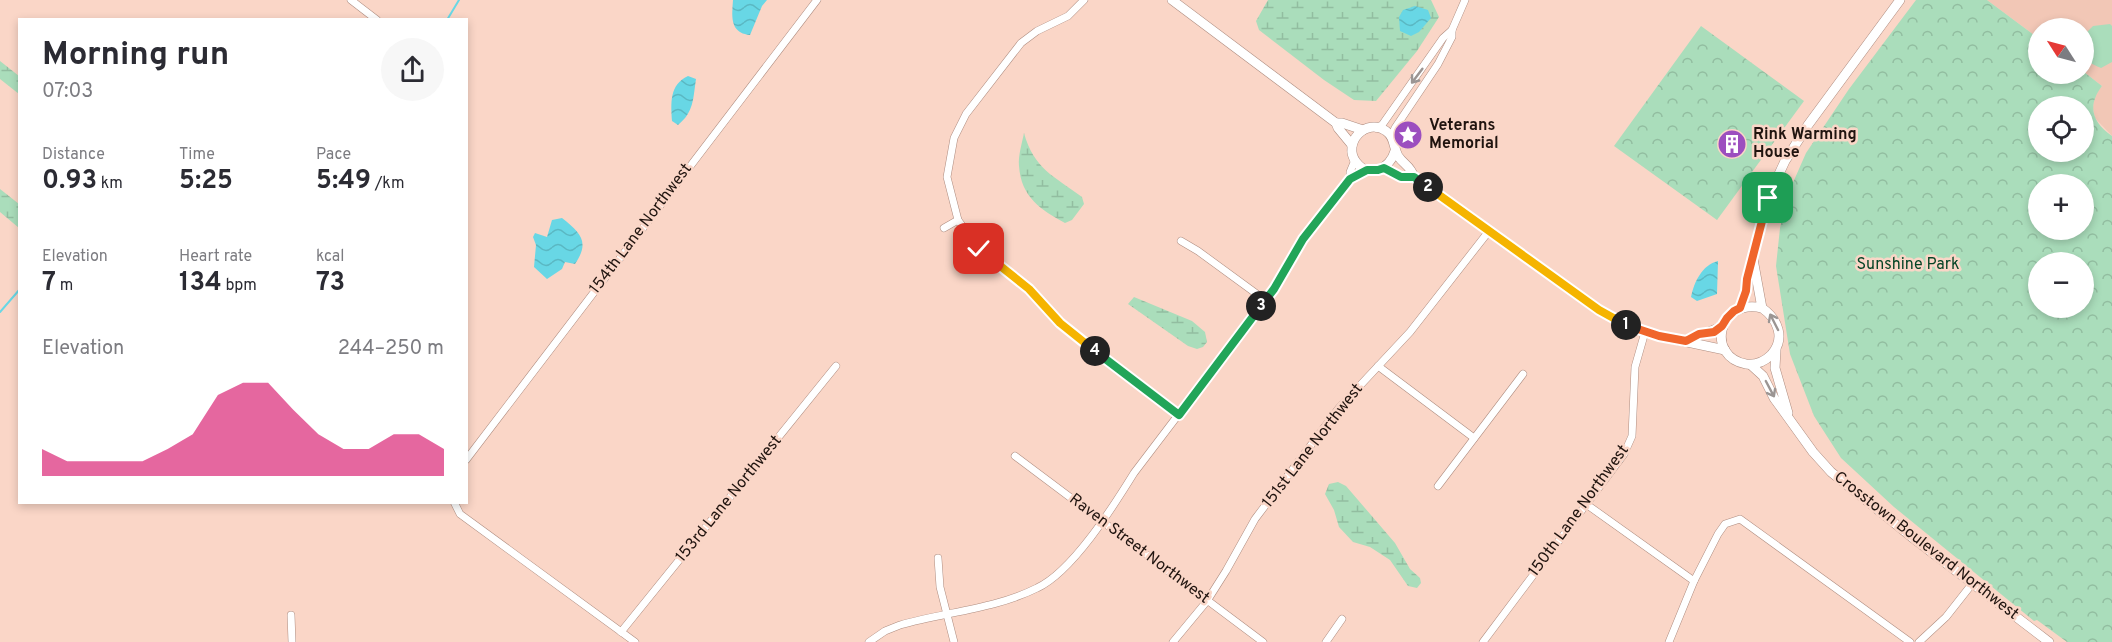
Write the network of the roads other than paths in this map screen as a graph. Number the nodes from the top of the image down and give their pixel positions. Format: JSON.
{"nodes":[{"id":1,"x":351,"y":0,"type":"edge"},
{"id":2,"x":817,"y":0,"type":"edge"},
{"id":3,"x":1084,"y":0,"type":"edge"},
{"id":4,"x":1172,"y":0,"type":"edge"},
{"id":5,"x":1465,"y":0,"type":"edge"},
{"id":6,"x":1900,"y":0,"type":"edge"},
{"id":7,"x":374,"y":18,"type":"edge"},
{"id":8,"x":1452,"y":30,"type":"junction"},
{"id":9,"x":1336,"y":123,"type":"junction"},
{"id":10,"x":1376,"y":128,"type":"junction"},
{"id":11,"x":1363,"y":130,"type":"junction"},
{"id":12,"x":1391,"y":137,"type":"junction"},
{"id":13,"x":1352,"y":145,"type":"junction"},
{"id":14,"x":1395,"y":151,"type":"junction"},
{"id":15,"x":1355,"y":160,"type":"junction"},
{"id":16,"x":1384,"y":168,"type":"junction"},
{"id":17,"x":1367,"y":170,"type":"junction"},
{"id":18,"x":1414,"y":177,"type":"junction"},
{"id":19,"x":1350,"y":179,"type":"junction"},
{"id":20,"x":958,"y":220,"type":"junction"},
{"id":21,"x":944,"y":228,"type":"dead end"},
{"id":22,"x":1489,"y":231,"type":"junction"},
{"id":23,"x":1181,"y":241,"type":"dead end"},
{"id":24,"x":1753,"y":259,"type":"junction"},
{"id":25,"x":1265,"y":300,"type":"junction"},
{"id":26,"x":1740,"y":308,"type":"junction"},
{"id":27,"x":1761,"y":308,"type":"junction"},
{"id":28,"x":1722,"y":326,"type":"junction"},
{"id":29,"x":1645,"y":332,"type":"junction"},
{"id":30,"x":1686,"y":341,"type":"junction"},
{"id":31,"x":1725,"y":350,"type":"junction"},
{"id":32,"x":1776,"y":350,"type":"junction"},
{"id":33,"x":1751,"y":364,"type":"junction"},
{"id":34,"x":836,"y":366,"type":"dead end"},
{"id":35,"x":1378,"y":366,"type":"junction"},
{"id":36,"x":1523,"y":374,"type":"dead end"},
{"id":37,"x":1179,"y":415,"type":"junction"},
{"id":38,"x":1788,"y":415,"type":"junction"},
{"id":39,"x":1474,"y":438,"type":"junction"},
{"id":40,"x":1015,"y":456,"type":"dead end"},
{"id":41,"x":468,"y":457,"type":"edge"},
{"id":42,"x":1438,"y":486,"type":"dead end"},
{"id":43,"x":455,"y":504,"type":"edge"},
{"id":44,"x":1586,"y":504,"type":"junction"},
{"id":45,"x":1101,"y":521,"type":"junction"},
{"id":46,"x":938,"y":558,"type":"dead end"},
{"id":47,"x":1694,"y":580,"type":"junction"},
{"id":48,"x":1972,"y":584,"type":"junction"},
{"id":49,"x":1207,"y":601,"type":"junction"},
{"id":50,"x":947,"y":614,"type":"junction"},
{"id":51,"x":291,"y":615,"type":"dead end"},
{"id":52,"x":1342,"y":619,"type":"dead end"},
{"id":53,"x":621,"y":632,"type":"junction"},
{"id":54,"x":292,"y":642,"type":"edge"},
{"id":55,"x":635,"y":642,"type":"edge"},
{"id":56,"x":869,"y":642,"type":"edge"},
{"id":57,"x":954,"y":642,"type":"edge"},
{"id":58,"x":1173,"y":642,"type":"edge"},
{"id":59,"x":1263,"y":642,"type":"edge"},
{"id":60,"x":1326,"y":642,"type":"edge"},
{"id":61,"x":1483,"y":642,"type":"edge"},
{"id":62,"x":1669,"y":642,"type":"edge"},
{"id":63,"x":1910,"y":642,"type":"edge"},
{"id":64,"x":1919,"y":642,"type":"edge"},
{"id":65,"x":2049,"y":642,"type":"edge"}],
"edges":[{"from":1,"to":7,"type":"street"},
{"from":2,"to":41,"type":"street","name":"154th Lane Northwest"},
{"from":3,"to":20,"type":"street"},
{"from":4,"to":9,"type":"street"},
{"from":5,"to":8,"type":"street"},
{"from":6,"to":24,"type":"street","name":"Crosstown Boulevard Northwest"},
{"from":8,"to":10,"type":"street","one_way":true},
{"from":8,"to":12,"type":"street"},
{"from":9,"to":11,"type":"street"},
{"from":9,"to":13,"type":"street"},
{"from":10,"to":11,"type":"street"},
{"from":10,"to":12,"type":"street"},
{"from":11,"to":13,"type":"street"},
{"from":12,"to":14,"type":"street"},
{"from":13,"to":15,"type":"street"},
{"from":14,"to":16,"type":"street"},
{"from":14,"to":18,"type":"street"},
{"from":15,"to":17,"type":"street"},
{"from":15,"to":19,"type":"street"},
{"from":16,"to":17,"type":"street"},
{"from":16,"to":18,"type":"street"},
{"from":17,"to":19,"type":"street"},
{"from":18,"to":22,"type":"street","name":"Crosstown Boulevard Northwest"},
{"from":19,"to":25,"type":"street"},
{"from":20,"to":21,"type":"street"},
{"from":20,"to":37,"type":"street"},
{"from":22,"to":29,"type":"street","name":"Crosstown Boulevard Northwest"},
{"from":22,"to":35,"type":"street","name":"151st Lane Northwest"},
{"from":23,"to":25,"type":"street"},
{"from":24,"to":26,"type":"street","name":"Crosstown Boulevard Northwest"},
{"from":24,"to":27,"type":"street","name":"Crosstown Boulevard Northwest"},
{"from":25,"to":37,"type":"street"},
{"from":26,"to":27,"type":"street"},
{"from":26,"to":28,"type":"street"},
{"from":32,"to":27,"type":"street","name":"Crosstown Boulevard Northwest","one_way":true},
{"from":28,"to":30,"type":"street"},
{"from":28,"to":31,"type":"street"},
{"from":29,"to":30,"type":"street","name":"Crosstown Boulevard Northwest"},
{"from":29,"to":44,"type":"street","name":"150th Lane Northwest"},
{"from":30,"to":31,"type":"street","name":"Crosstown Boulevard Northwest"},
{"from":31,"to":33,"type":"street","name":"Crosstown Boulevard Northwest"},
{"from":32,"to":33,"type":"street"},
{"from":32,"to":38,"type":"street","name":"Crosstown Boulevard Northwest"},
{"from":33,"to":38,"type":"street","name":"Crosstown Boulevard Northwest","one_way":true},
{"from":34,"to":53,"type":"street","name":"153rd Lane Northwest"},
{"from":35,"to":39,"type":"street"},
{"from":35,"to":49,"type":"street","name":"151st Lane Northwest"},
{"from":36,"to":39,"type":"street"},
{"from":37,"to":45,"type":"street"},
{"from":38,"to":48,"type":"street","name":"Crosstown Boulevard Northwest"},
{"from":39,"to":42,"type":"street"},
{"from":40,"to":45,"type":"street","name":"Raven Street Northwest"},
{"from":43,"to":53,"type":"street"},
{"from":44,"to":47,"type":"street"},
{"from":44,"to":61,"type":"street","name":"150th Lane Northwest"},
{"from":45,"to":49,"type":"street","name":"Raven Street Northwest"},
{"from":45,"to":50,"type":"street"},
{"from":46,"to":50,"type":"street"},
{"from":47,"to":62,"type":"street"},
{"from":47,"to":63,"type":"street"},
{"from":48,"to":64,"type":"street"},
{"from":48,"to":65,"type":"street","name":"Crosstown Boulevard Northwest"},
{"from":49,"to":58,"type":"street","name":"151st Lane Northwest"},
{"from":49,"to":59,"type":"street","name":"Raven Street Northwest"},
{"from":50,"to":56,"type":"street"},
{"from":50,"to":57,"type":"street"},
{"from":51,"to":54,"type":"street"},
{"from":52,"to":60,"type":"street"},
{"from":53,"to":55,"type":"street"}]}
